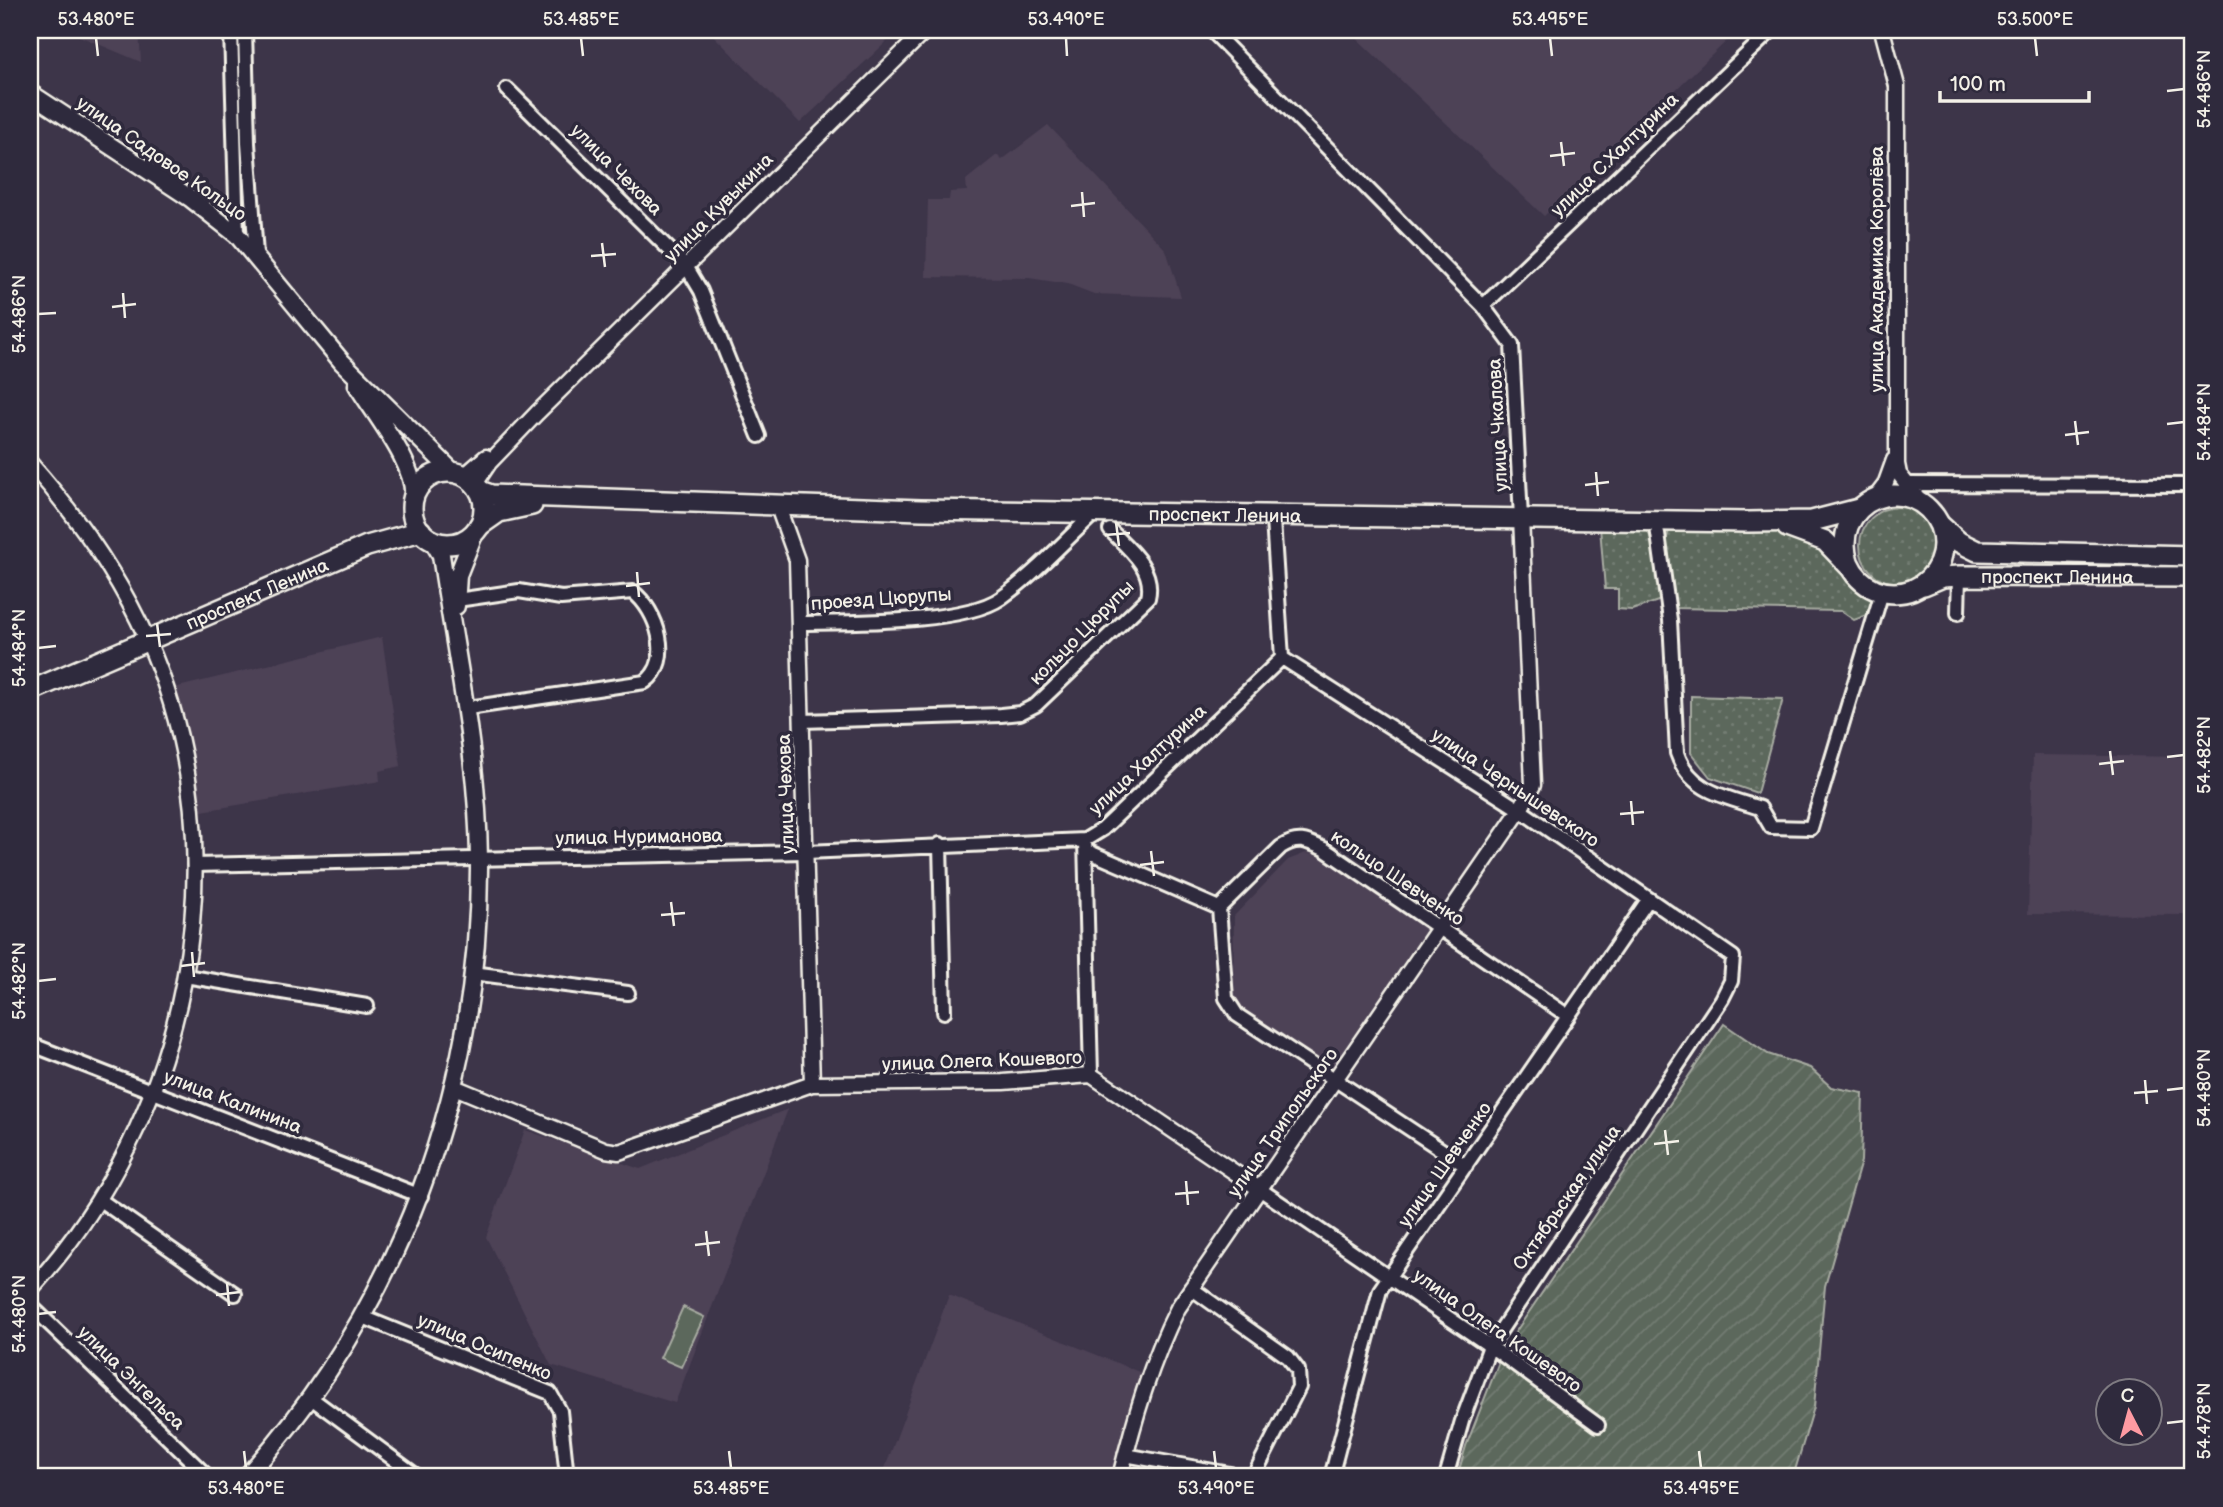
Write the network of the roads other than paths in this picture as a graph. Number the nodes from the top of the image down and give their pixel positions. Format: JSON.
{"nodes":[{"id":1,"x":231,"y":30,"type":"edge"},
{"id":2,"x":244,"y":30,"type":"edge"},
{"id":3,"x":926,"y":30,"type":"edge"},
{"id":4,"x":1211,"y":30,"type":"edge"},
{"id":5,"x":1772,"y":30,"type":"edge"},
{"id":6,"x":1882,"y":30,"type":"edge"},
{"id":7,"x":507,"y":89,"type":"dead end"},
{"id":8,"x":30,"y":93,"type":"edge"},
{"id":9,"x":237,"y":235,"type":"junction"},
{"id":10,"x":256,"y":255,"type":"junction"},
{"id":11,"x":686,"y":266,"type":"junction"},
{"id":12,"x":1483,"y":306,"type":"junction"},
{"id":13,"x":342,"y":362,"type":"junction"},
{"id":14,"x":759,"y":436,"type":"dead end"},
{"id":15,"x":1895,"y":441,"type":"junction"},
{"id":16,"x":30,"y":463,"type":"edge"},
{"id":17,"x":468,"y":481,"type":"junction"},
{"id":18,"x":1905,"y":484,"type":"junction"},
{"id":19,"x":2193,"y":485,"type":"edge"},
{"id":20,"x":617,"y":502,"type":"junction"},
{"id":21,"x":1921,"y":502,"type":"junction"},
{"id":22,"x":1867,"y":504,"type":"junction"},
{"id":23,"x":413,"y":506,"type":"junction"},
{"id":24,"x":778,"y":506,"type":"junction"},
{"id":25,"x":1097,"y":512,"type":"junction"},
{"id":26,"x":1521,"y":518,"type":"junction"},
{"id":27,"x":1273,"y":520,"type":"dead end"},
{"id":28,"x":1656,"y":520,"type":"junction"},
{"id":29,"x":1748,"y":522,"type":"junction"},
{"id":30,"x":1940,"y":525,"type":"junction"},
{"id":31,"x":477,"y":529,"type":"junction"},
{"id":32,"x":1110,"y":530,"type":"dead end"},
{"id":33,"x":427,"y":536,"type":"junction"},
{"id":34,"x":367,"y":546,"type":"junction"},
{"id":35,"x":2193,"y":556,"type":"edge"},
{"id":36,"x":1850,"y":567,"type":"junction"},
{"id":37,"x":1959,"y":576,"type":"junction"},
{"id":38,"x":2193,"y":577,"type":"edge"},
{"id":39,"x":1923,"y":585,"type":"junction"},
{"id":40,"x":1882,"y":593,"type":"junction"},
{"id":41,"x":457,"y":600,"type":"junction"},
{"id":42,"x":1958,"y":613,"type":"dead end"},
{"id":43,"x":800,"y":623,"type":"junction"},
{"id":44,"x":148,"y":641,"type":"junction"},
{"id":45,"x":456,"y":643,"type":"junction"},
{"id":46,"x":1282,"y":658,"type":"junction"},
{"id":47,"x":30,"y":691,"type":"edge"},
{"id":48,"x":468,"y":708,"type":"junction"},
{"id":49,"x":802,"y":721,"type":"junction"},
{"id":50,"x":1520,"y":810,"type":"junction"},
{"id":51,"x":940,"y":844,"type":"junction"},
{"id":52,"x":1086,"y":845,"type":"junction"},
{"id":53,"x":806,"y":852,"type":"junction"},
{"id":54,"x":479,"y":859,"type":"junction"},
{"id":55,"x":194,"y":865,"type":"junction"},
{"id":56,"x":1648,"y":900,"type":"junction"},
{"id":57,"x":1219,"y":908,"type":"junction"},
{"id":58,"x":1438,"y":926,"type":"junction"},
{"id":59,"x":1727,"y":951,"type":"joint"},
{"id":60,"x":472,"y":972,"type":"junction"},
{"id":61,"x":186,"y":976,"type":"junction"},
{"id":62,"x":628,"y":993,"type":"dead end"},
{"id":63,"x":367,"y":1006,"type":"dead end"},
{"id":64,"x":944,"y":1012,"type":"dead end"},
{"id":65,"x":1568,"y":1016,"type":"junction"},
{"id":66,"x":30,"y":1044,"type":"edge"},
{"id":67,"x":1091,"y":1075,"type":"junction"},
{"id":68,"x":1335,"y":1080,"type":"junction"},
{"id":69,"x":812,"y":1084,"type":"junction"},
{"id":70,"x":452,"y":1086,"type":"junction"},
{"id":71,"x":155,"y":1091,"type":"junction"},
{"id":72,"x":1466,"y":1167,"type":"junction"},
{"id":73,"x":1258,"y":1188,"type":"junction"},
{"id":74,"x":421,"y":1196,"type":"junction"},
{"id":75,"x":100,"y":1200,"type":"junction"},
{"id":76,"x":1388,"y":1277,"type":"junction"},
{"id":77,"x":1191,"y":1288,"type":"junction"},
{"id":78,"x":30,"y":1290,"type":"edge"},
{"id":79,"x":235,"y":1294,"type":"dead end"},
{"id":80,"x":30,"y":1305,"type":"edge"},
{"id":81,"x":363,"y":1317,"type":"junction"},
{"id":82,"x":1490,"y":1346,"type":"junction"},
{"id":83,"x":311,"y":1398,"type":"junction"},
{"id":84,"x":1598,"y":1425,"type":"dead end"},
{"id":85,"x":1125,"y":1455,"type":"junction"},
{"id":86,"x":208,"y":1477,"type":"edge"},
{"id":87,"x":246,"y":1477,"type":"edge"},
{"id":88,"x":418,"y":1477,"type":"edge"},
{"id":89,"x":568,"y":1477,"type":"edge"},
{"id":90,"x":1120,"y":1477,"type":"edge"},
{"id":91,"x":1247,"y":1477,"type":"edge"},
{"id":92,"x":1253,"y":1477,"type":"edge"},
{"id":93,"x":1331,"y":1477,"type":"edge"},
{"id":94,"x":1446,"y":1477,"type":"edge"}],
"edges":[{"from":1,"to":9,"type":"street"},
{"from":2,"to":10,"type":"street"},
{"from":3,"to":11,"type":"street","name":"улица Кувыкина"},
{"from":4,"to":12,"type":"street","name":"улица Чкалова"},
{"from":5,"to":12,"type":"street","name":"улица С.Халтурина"},
{"from":6,"to":15,"type":"street","name":"улица Академика Королёва"},
{"from":7,"to":11,"type":"street","name":"улица Чехова"},
{"from":8,"to":9,"type":"main road","name":"улица Садовое Кольцо"},
{"from":9,"to":10,"type":"main road","name":"улица Садовое Кольцо"},
{"from":10,"to":13,"type":"main road","name":"улица Садовое Кольцо"},
{"from":11,"to":14,"type":"street","name":"улица Чехова"},
{"from":11,"to":17,"type":"street","name":"улица Кувыкина"},
{"from":12,"to":26,"type":"street","name":"улица Чкалова"},
{"from":13,"to":17,"type":"main road","name":"улица Садовое Кольцо"},
{"from":13,"to":23,"type":"main road","name":"улица Садовое Кольцо"},
{"from":15,"to":18,"type":"street","name":"улица Академика Королёва"},
{"from":15,"to":22,"type":"street"},
{"from":16,"to":44,"type":"street"},
{"from":17,"to":20,"type":"main road","name":"проспект Ленина"},
{"from":17,"to":23,"type":"main road"},
{"from":17,"to":31,"type":"main road"},
{"from":18,"to":19,"type":"street"},
{"from":18,"to":21,"type":"street","name":"улица Академика Королёва"},
{"from":20,"to":24,"type":"main road","name":"проспект Ленина"},
{"from":20,"to":31,"type":"main road","name":"проспект Ленина"},
{"from":21,"to":22,"type":"main road"},
{"from":21,"to":30,"type":"main road"},
{"from":22,"to":29,"type":"main road","name":"проспект Ленина"},
{"from":22,"to":36,"type":"main road"},
{"from":23,"to":33,"type":"main road"},
{"from":23,"to":34,"type":"main road","name":"проспект Ленина"},
{"from":24,"to":25,"type":"main road","name":"проспект Ленина"},
{"from":24,"to":43,"type":"street","name":"улица Чехова"},
{"from":25,"to":26,"type":"main road","name":"проспект Ленина"},
{"from":25,"to":43,"type":"street","name":"проезд Цюрупы"},
{"from":26,"to":28,"type":"main road","name":"проспект Ленина"},
{"from":26,"to":50,"type":"street","name":"улица Чкалова"},
{"from":27,"to":46,"type":"street"},
{"from":28,"to":29,"type":"main road","name":"проспект Ленина"},
{"from":28,"to":40,"type":"street"},
{"from":29,"to":36,"type":"main road","name":"проспект Ленина"},
{"from":30,"to":35,"type":"main road","name":"проспект Ленина"},
{"from":30,"to":39,"type":"main road"},
{"from":31,"to":33,"type":"main road"},
{"from":31,"to":41,"type":"main road"},
{"from":32,"to":49,"type":"street","name":"кольцо Цюрупы"},
{"from":33,"to":34,"type":"main road","name":"проспект Ленина"},
{"from":33,"to":45,"type":"main road"},
{"from":34,"to":44,"type":"main road","name":"проспект Ленина"},
{"from":36,"to":40,"type":"main road"},
{"from":37,"to":38,"type":"main road","name":"проспект Ленина"},
{"from":37,"to":39,"type":"main road","name":"проспект Ленина"},
{"from":37,"to":42,"type":"street"},
{"from":39,"to":40,"type":"main road"},
{"from":41,"to":45,"type":"main road"},
{"from":41,"to":48,"type":"street"},
{"from":43,"to":49,"type":"street","name":"улица Чехова"},
{"from":44,"to":47,"type":"main road","name":"проспект Ленина"},
{"from":44,"to":55,"type":"street"},
{"from":45,"to":48,"type":"main road"},
{"from":46,"to":50,"type":"street","name":"улица Чернышевского"},
{"from":46,"to":52,"type":"street","name":"улица Халтурина"},
{"from":48,"to":54,"type":"main road"},
{"from":49,"to":53,"type":"street","name":"улица Чехова"},
{"from":50,"to":56,"type":"street","name":"улица Чернышевского"},
{"from":50,"to":58,"type":"street","name":"улица Трипольского"},
{"from":51,"to":52,"type":"street","name":"улица Нуриманова"},
{"from":51,"to":53,"type":"street","name":"улица Нуриманова"},
{"from":51,"to":64,"type":"street"},
{"from":52,"to":57,"type":"street"},
{"from":52,"to":67,"type":"street"},
{"from":53,"to":54,"type":"street","name":"улица Нуриманова"},
{"from":53,"to":69,"type":"street","name":"улица Чехова"},
{"from":54,"to":55,"type":"street","name":"улица Нуриманова"},
{"from":54,"to":60,"type":"main road"},
{"from":55,"to":61,"type":"street"},
{"from":56,"to":59,"type":"street","name":"улица Чернышевского"},
{"from":56,"to":65,"type":"street","name":"улица Шевченко"},
{"from":57,"to":58,"type":"street","name":"кольцо Шевченко"},
{"from":57,"to":68,"type":"street"},
{"from":58,"to":65,"type":"street","name":"кольцо Шевченко"},
{"from":58,"to":68,"type":"street","name":"улица Трипольского"},
{"from":59,"to":82,"type":"street","name":"Октябрьская улица"},
{"from":60,"to":62,"type":"street"},
{"from":60,"to":70,"type":"main road"},
{"from":61,"to":63,"type":"street"},
{"from":61,"to":71,"type":"street"},
{"from":65,"to":72,"type":"street","name":"улица Шевченко"},
{"from":66,"to":71,"type":"street","name":"улица Калинина"},
{"from":67,"to":69,"type":"street","name":"улица Олега Кошевого"},
{"from":67,"to":73,"type":"street","name":"улица Олега Кошевого"},
{"from":68,"to":72,"type":"street"},
{"from":68,"to":73,"type":"street","name":"улица Трипольского"},
{"from":69,"to":70,"type":"street","name":"улица Олега Кошевого"},
{"from":70,"to":74,"type":"main road"},
{"from":71,"to":74,"type":"street","name":"улица Калинина"},
{"from":71,"to":75,"type":"street"},
{"from":72,"to":76,"type":"street","name":"улица Шевченко"},
{"from":73,"to":76,"type":"street","name":"улица Олега Кошевого"},
{"from":73,"to":77,"type":"street","name":"улица Трипольского"},
{"from":74,"to":81,"type":"main road"},
{"from":75,"to":78,"type":"street"},
{"from":75,"to":79,"type":"street"},
{"from":76,"to":82,"type":"street","name":"улица Олега Кошевого"},
{"from":76,"to":93,"type":"street","name":"улица Шевченко"},
{"from":77,"to":85,"type":"street","name":"улица Трипольского"},
{"from":77,"to":92,"type":"street"},
{"from":80,"to":86,"type":"street","name":"улица Энгельса"},
{"from":81,"to":83,"type":"main road"},
{"from":81,"to":89,"type":"street","name":"улица Осипенко"},
{"from":82,"to":84,"type":"street","name":"улица Олега Кошевого"},
{"from":82,"to":94,"type":"street","name":"Октябрьская улица"},
{"from":83,"to":87,"type":"main road"},
{"from":83,"to":88,"type":"street"},
{"from":85,"to":90,"type":"street","name":"улица Трипольского"},
{"from":85,"to":91,"type":"street"}]}
